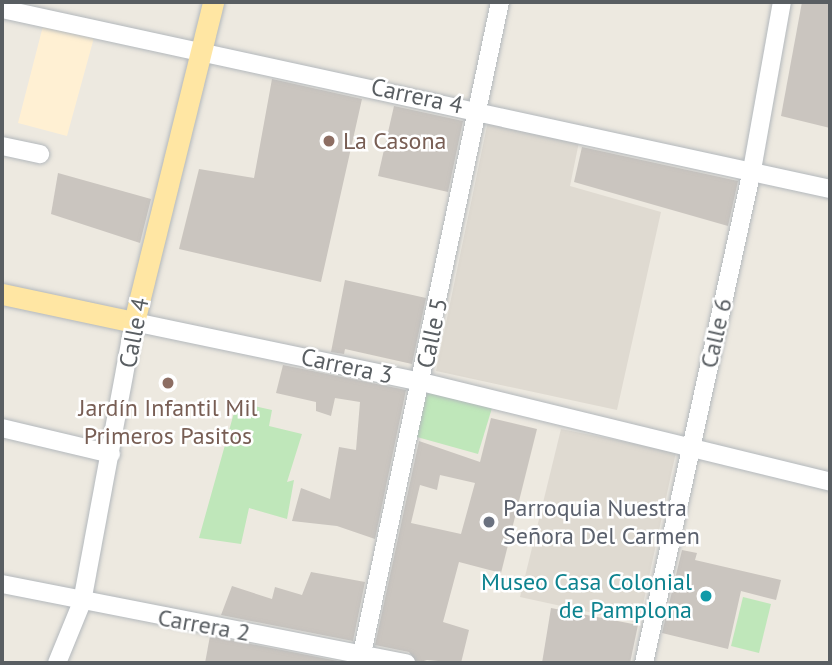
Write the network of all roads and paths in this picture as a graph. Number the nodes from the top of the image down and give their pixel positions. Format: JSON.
{"nodes":[{"id":1,"x":214,"y":2,"type":"edge"},
{"id":2,"x":500,"y":2,"type":"edge"},
{"id":3,"x":782,"y":2,"type":"edge"},
{"id":4,"x":2,"y":9,"type":"edge"},
{"id":5,"x":203,"y":50,"type":"junction"},
{"id":6,"x":478,"y":109,"type":"junction"},
{"id":7,"x":2,"y":146,"type":"edge"},
{"id":8,"x":40,"y":154,"type":"dead end"},
{"id":9,"x":752,"y":170,"type":"junction"},
{"id":10,"x":830,"y":189,"type":"edge"},
{"id":11,"x":2,"y":294,"type":"edge"},
{"id":12,"x":134,"y":322,"type":"junction"},
{"id":13,"x":421,"y":382,"type":"junction"},
{"id":14,"x":2,"y":428,"type":"edge"},
{"id":15,"x":690,"y":449,"type":"junction"},
{"id":16,"x":111,"y":454,"type":"junction"},
{"id":17,"x":830,"y":482,"type":"edge"},
{"id":18,"x":2,"y":584,"type":"edge"},
{"id":19,"x":82,"y":603,"type":"junction"},
{"id":20,"x":361,"y":659,"type":"edge"},
{"id":21,"x":57,"y":663,"type":"edge"},
{"id":22,"x":406,"y":663,"type":"edge"},
{"id":23,"x":644,"y":663,"type":"edge"}],
"edges":[{"from":1,"to":5,"type":"main road","name":"Calle 4"},
{"from":2,"to":6,"type":"street","name":"Calle 5"},
{"from":3,"to":9,"type":"street","name":"Calle 6"},
{"from":4,"to":5,"type":"street","name":"Carrera 4"},
{"from":5,"to":6,"type":"street","name":"Carrera 4"},
{"from":5,"to":12,"type":"main road","name":"Calle 4"},
{"from":6,"to":9,"type":"street","name":"Carrera 4"},
{"from":6,"to":13,"type":"street","name":"Calle 5"},
{"from":7,"to":8,"type":"street"},
{"from":9,"to":10,"type":"street","name":"Carrera 4"},
{"from":9,"to":15,"type":"street","name":"Calle 6"},
{"from":11,"to":12,"type":"main road","name":"Carrera 3"},
{"from":12,"to":13,"type":"street","name":"Carrera 3"},
{"from":12,"to":16,"type":"street","name":"Calle 4"},
{"from":13,"to":15,"type":"street","name":"Carrera 3"},
{"from":13,"to":20,"type":"street","name":"Calle 5"},
{"from":14,"to":16,"type":"street"},
{"from":15,"to":17,"type":"street","name":"Carrera 3"},
{"from":15,"to":23,"type":"street","name":"Calle 6"},
{"from":16,"to":19,"type":"street","name":"Calle 4"},
{"from":18,"to":19,"type":"street","name":"Carrera 2"},
{"from":19,"to":20,"type":"street","name":"Carrera 2"},
{"from":19,"to":21,"type":"street","name":"Calle 4"},
{"from":20,"to":22,"type":"street","name":"Carrera 2"}]}
